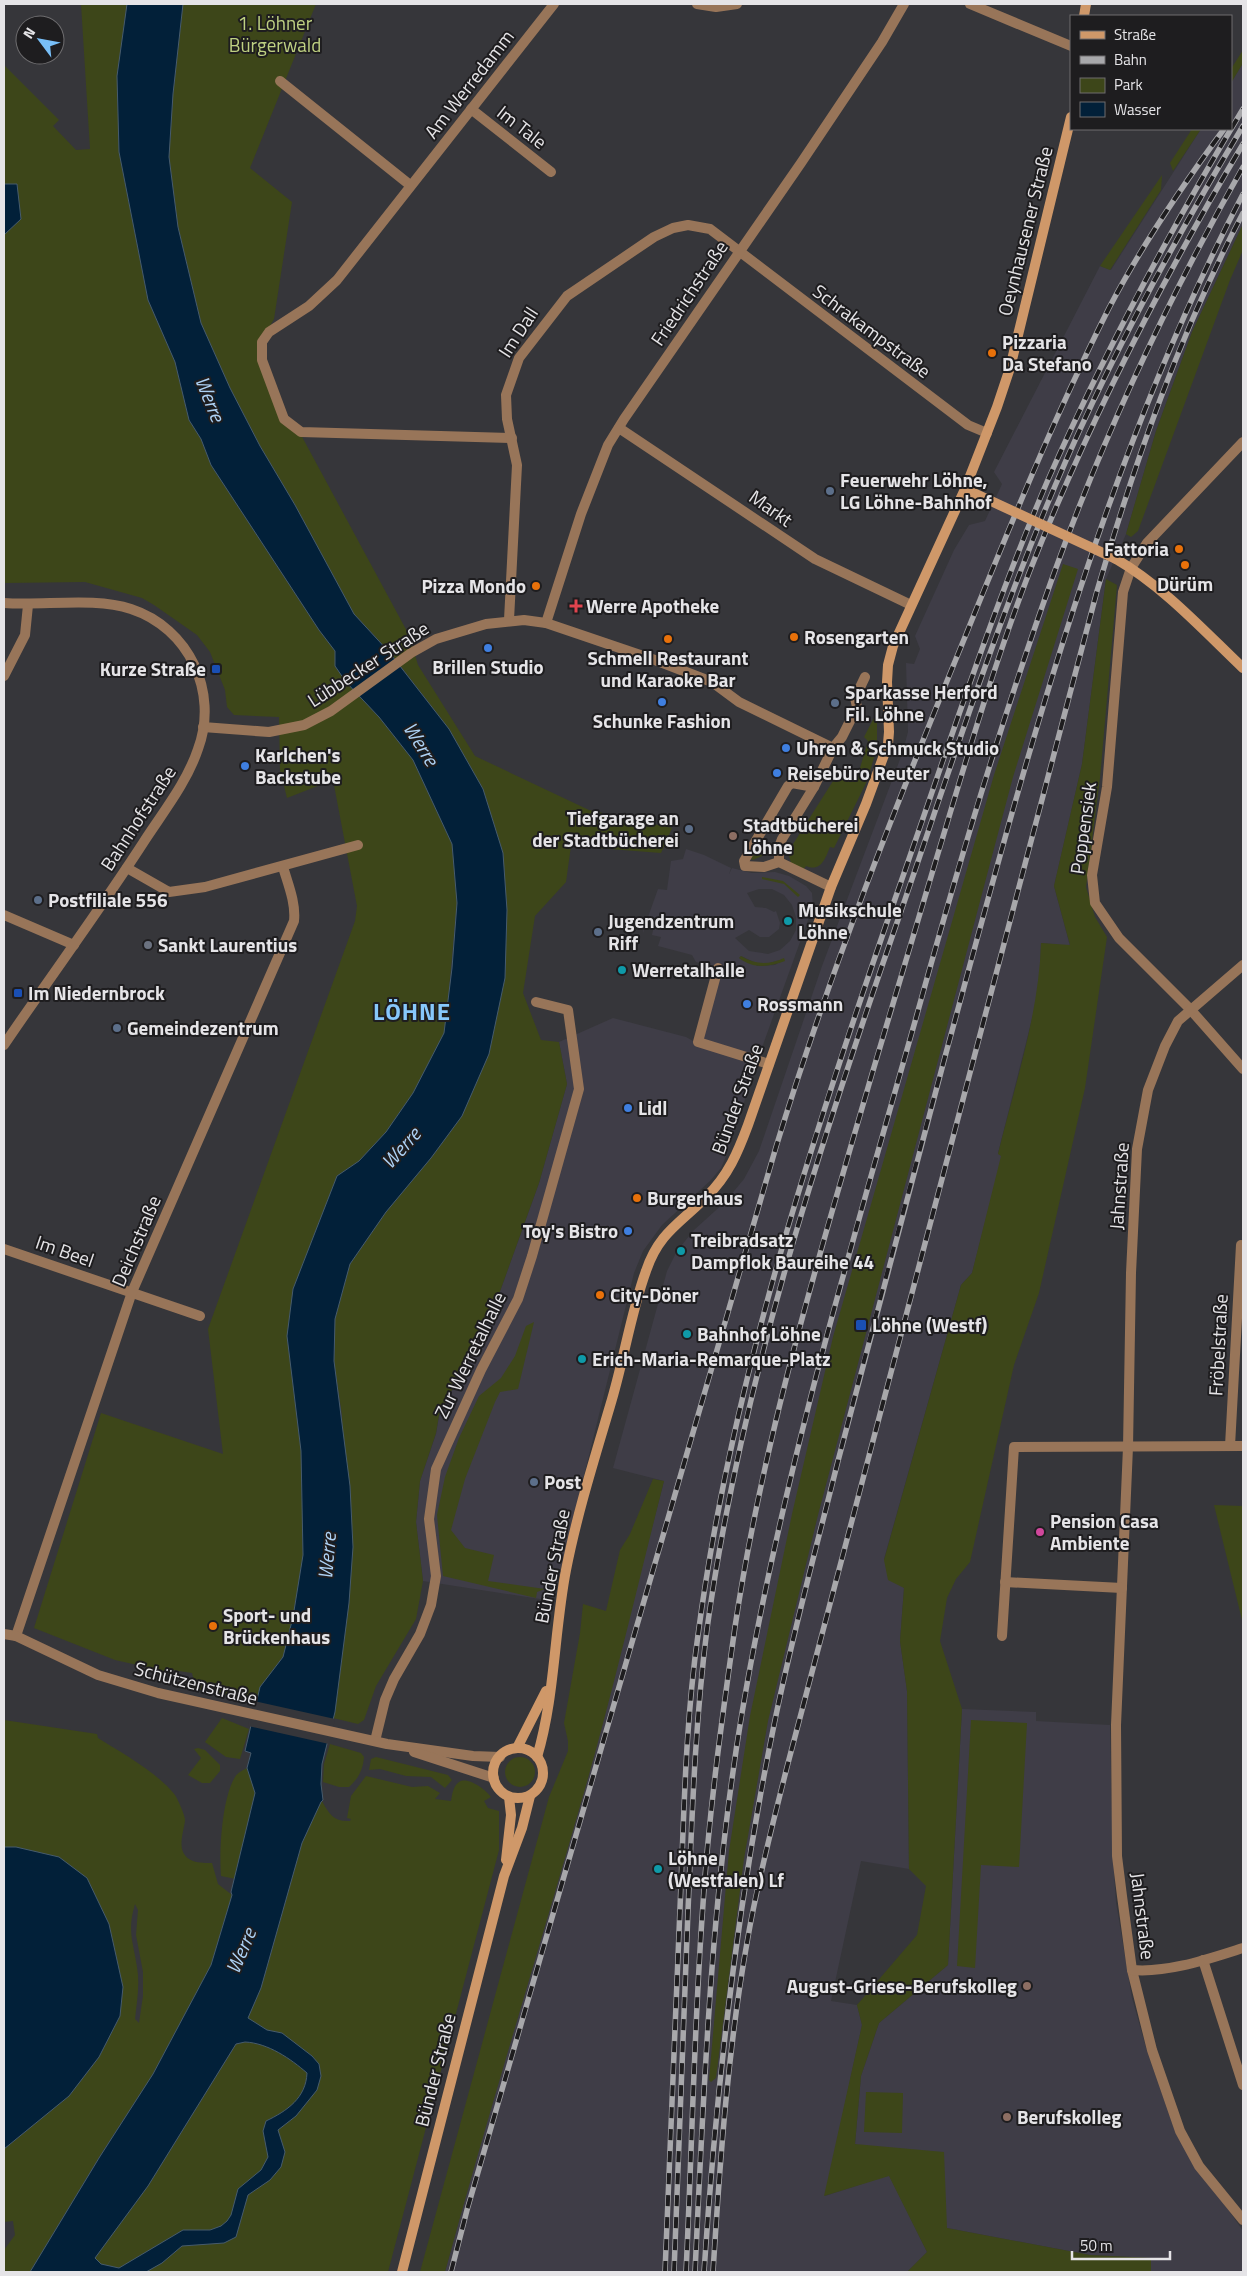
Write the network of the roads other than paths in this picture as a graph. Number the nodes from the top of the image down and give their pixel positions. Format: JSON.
{"nodes":[{"id":1,"x":554,"y":4,"type":"edge"},
{"id":2,"x":697,"y":4,"type":"edge"},
{"id":3,"x":737,"y":4,"type":"edge"},
{"id":4,"x":904,"y":4,"type":"edge"},
{"id":5,"x":970,"y":4,"type":"edge"},
{"id":6,"x":1070,"y":46,"type":"edge"},
{"id":7,"x":280,"y":81,"type":"dead end"},
{"id":8,"x":471,"y":109,"type":"junction"},
{"id":9,"x":1070,"y":121,"type":"edge"},
{"id":10,"x":551,"y":172,"type":"dead end"},
{"id":11,"x":410,"y":185,"type":"junction"},
{"id":12,"x":738,"y":252,"type":"junction"},
{"id":13,"x":619,"y":428,"type":"junction"},
{"id":14,"x":987,"y":433,"type":"junction"},
{"id":15,"x":512,"y":438,"type":"junction"},
{"id":16,"x":1243,"y":442,"type":"edge"},
{"id":17,"x":965,"y":489,"type":"junction"},
{"id":18,"x":1131,"y":568,"type":"junction"},
{"id":19,"x":4,"y":603,"type":"edge"},
{"id":20,"x":28,"y":605,"type":"junction"},
{"id":21,"x":911,"y":605,"type":"junction"},
{"id":22,"x":510,"y":620,"type":"junction"},
{"id":23,"x":546,"y":623,"type":"junction"},
{"id":24,"x":1243,"y":668,"type":"edge"},
{"id":25,"x":4,"y":676,"type":"edge"},
{"id":26,"x":866,"y":677,"type":"dead end"},
{"id":27,"x":203,"y":727,"type":"junction"},
{"id":28,"x":833,"y":748,"type":"junction"},
{"id":29,"x":814,"y":786,"type":"junction"},
{"id":30,"x":866,"y":804,"type":"joint"},
{"id":31,"x":358,"y":845,"type":"dead end"},
{"id":32,"x":779,"y":862,"type":"junction"},
{"id":33,"x":283,"y":866,"type":"junction"},
{"id":34,"x":127,"y":868,"type":"junction"},
{"id":35,"x":831,"y":887,"type":"junction"},
{"id":36,"x":4,"y":915,"type":"edge"},
{"id":37,"x":74,"y":945,"type":"junction"},
{"id":38,"x":1243,"y":965,"type":"edge"},
{"id":39,"x":718,"y":968,"type":"dead end"},
{"id":40,"x":536,"y":1002,"type":"dead end"},
{"id":41,"x":1190,"y":1009,"type":"junction"},
{"id":42,"x":4,"y":1045,"type":"edge"},
{"id":43,"x":769,"y":1064,"type":"junction"},
{"id":44,"x":1243,"y":1069,"type":"edge"},
{"id":45,"x":1241,"y":1245,"type":"dead end"},
{"id":46,"x":4,"y":1249,"type":"edge"},
{"id":47,"x":132,"y":1292,"type":"junction"},
{"id":48,"x":200,"y":1316,"type":"dead end"},
{"id":49,"x":1230,"y":1446,"type":"junction"},
{"id":50,"x":1243,"y":1446,"type":"edge"},
{"id":51,"x":1128,"y":1447,"type":"junction"},
{"id":52,"x":1005,"y":1582,"type":"junction"},
{"id":53,"x":1122,"y":1588,"type":"junction"},
{"id":54,"x":4,"y":1634,"type":"edge"},
{"id":55,"x":16,"y":1636,"type":"junction"},
{"id":56,"x":1002,"y":1636,"type":"dead end"},
{"id":57,"x":552,"y":1679,"type":"junction"},
{"id":58,"x":375,"y":1741,"type":"junction"},
{"id":59,"x":387,"y":1744,"type":"junction"},
{"id":60,"x":517,"y":1748,"type":"junction"},
{"id":61,"x":500,"y":1756,"type":"junction"},
{"id":62,"x":537,"y":1757,"type":"junction"},
{"id":63,"x":494,"y":1778,"type":"junction"},
{"id":64,"x":530,"y":1796,"type":"junction"},
{"id":65,"x":509,"y":1797,"type":"junction"},
{"id":66,"x":504,"y":1876,"type":"junction"},
{"id":67,"x":1243,"y":1948,"type":"edge"},
{"id":68,"x":1203,"y":1960,"type":"junction"},
{"id":69,"x":1132,"y":1970,"type":"junction"},
{"id":70,"x":1243,"y":2086,"type":"edge"},
{"id":71,"x":1243,"y":2220,"type":"edge"},
{"id":72,"x":402,"y":2272,"type":"edge"}],
"edges":[{"from":1,"to":8,"type":"street","name":"Am Werredamm"},
{"from":2,"to":3,"type":"street"},
{"from":4,"to":12,"type":"street","name":"Friedrichstraße"},
{"from":5,"to":6,"type":"street"},
{"from":7,"to":11,"type":"street"},
{"from":8,"to":10,"type":"street","name":"Im Tale"},
{"from":8,"to":11,"type":"street","name":"Am Werredamm"},
{"from":9,"to":14,"type":"main road","name":"Oeynhausener Straße"},
{"from":11,"to":15,"type":"street","name":"Am Werredamm"},
{"from":12,"to":13,"type":"street","name":"Friedrichstraße"},
{"from":12,"to":14,"type":"street","name":"Schrakampstraße"},
{"from":12,"to":15,"type":"street","name":"Im Dall"},
{"from":13,"to":21,"type":"street","name":"Markt"},
{"from":13,"to":23,"type":"street","name":"Friedrichstraße"},
{"from":14,"to":17,"type":"main road","name":"Oeynhausener Straße"},
{"from":15,"to":22,"type":"street","name":"Im Dall"},
{"from":16,"to":18,"type":"street","name":"Poppensiek"},
{"from":17,"to":18,"type":"main road","bridge":true},
{"from":17,"to":21,"type":"main road","name":"Oeynhausener Straße"},
{"from":18,"to":24,"type":"main road"},
{"from":18,"to":41,"type":"street","name":"Poppensiek"},
{"from":19,"to":20,"type":"street"},
{"from":20,"to":25,"type":"street"},
{"from":20,"to":27,"type":"street"},
{"from":21,"to":30,"type":"main road","name":"Oeynhausener Straße"},
{"from":22,"to":23,"type":"street","name":"Lübbecker Straße"},
{"from":22,"to":27,"type":"street","name":"Lübbecker Straße"},
{"from":23,"to":28,"type":"street","name":"Lübbecker Straße"},
{"from":26,"to":28,"type":"street"},
{"from":27,"to":34,"type":"street","name":"Bahnhofstraße"},
{"from":28,"to":29,"type":"street"},
{"from":29,"to":32,"type":"street"},
{"from":29,"to":32,"type":"street"},
{"from":30,"to":35,"type":"main road","name":"Bünder Straße"},
{"from":31,"to":33,"type":"street"},
{"from":32,"to":35,"type":"street"},
{"from":33,"to":34,"type":"street"},
{"from":33,"to":47,"type":"street","name":"Deichstraße"},
{"from":34,"to":37,"type":"street","name":"Bahnhofstraße"},
{"from":35,"to":43,"type":"main road","name":"Bünder Straße"},
{"from":36,"to":37,"type":"street"},
{"from":37,"to":42,"type":"street","name":"Bahnhofstraße"},
{"from":38,"to":41,"type":"street","name":"Jahnstraße"},
{"from":39,"to":43,"type":"street"},
{"from":40,"to":58,"type":"street","name":"Zur Werretalhalle"},
{"from":41,"to":44,"type":"street","name":"Poppensiek"},
{"from":41,"to":51,"type":"street","name":"Jahnstraße"},
{"from":43,"to":57,"type":"main road","name":"Bünder Straße"},
{"from":45,"to":49,"type":"street","name":"Fröbelstraße"},
{"from":46,"to":47,"type":"street","name":"Im Beel"},
{"from":47,"to":48,"type":"street","name":"Im Beel"},
{"from":47,"to":55,"type":"street","name":"Deichstraße"},
{"from":49,"to":50,"type":"street"},
{"from":49,"to":51,"type":"street"},
{"from":51,"to":52,"type":"street"},
{"from":51,"to":53,"type":"street","name":"Jahnstraße"},
{"from":52,"to":53,"type":"street"},
{"from":52,"to":56,"type":"street"},
{"from":53,"to":69,"type":"street","name":"Jahnstraße"},
{"from":54,"to":55,"type":"street","name":"Schützenstraße"},
{"from":55,"to":58,"type":"street","name":"Schützenstraße"},
{"from":57,"to":60,"type":"main road"},
{"from":57,"to":62,"type":"main road","name":"Bünder Straße"},
{"from":58,"to":59,"type":"street","name":"Schützenstraße"},
{"from":59,"to":61,"type":"street","name":"Schützenstraße"},
{"from":59,"to":63,"type":"street","name":"Schützenstraße"},
{"from":60,"to":61,"type":"main road"},
{"from":60,"to":62,"type":"main road"},
{"from":61,"to":63,"type":"main road"},
{"from":62,"to":64,"type":"main road"},
{"from":63,"to":65,"type":"main road"},
{"from":64,"to":65,"type":"main road"},
{"from":64,"to":66,"type":"main road"},
{"from":65,"to":66,"type":"main road"},
{"from":66,"to":72,"type":"main road","name":"Bünder Straße"},
{"from":67,"to":68,"type":"street"},
{"from":68,"to":69,"type":"street"},
{"from":68,"to":70,"type":"street"},
{"from":69,"to":71,"type":"street","name":"Jahnstraße"}]}
